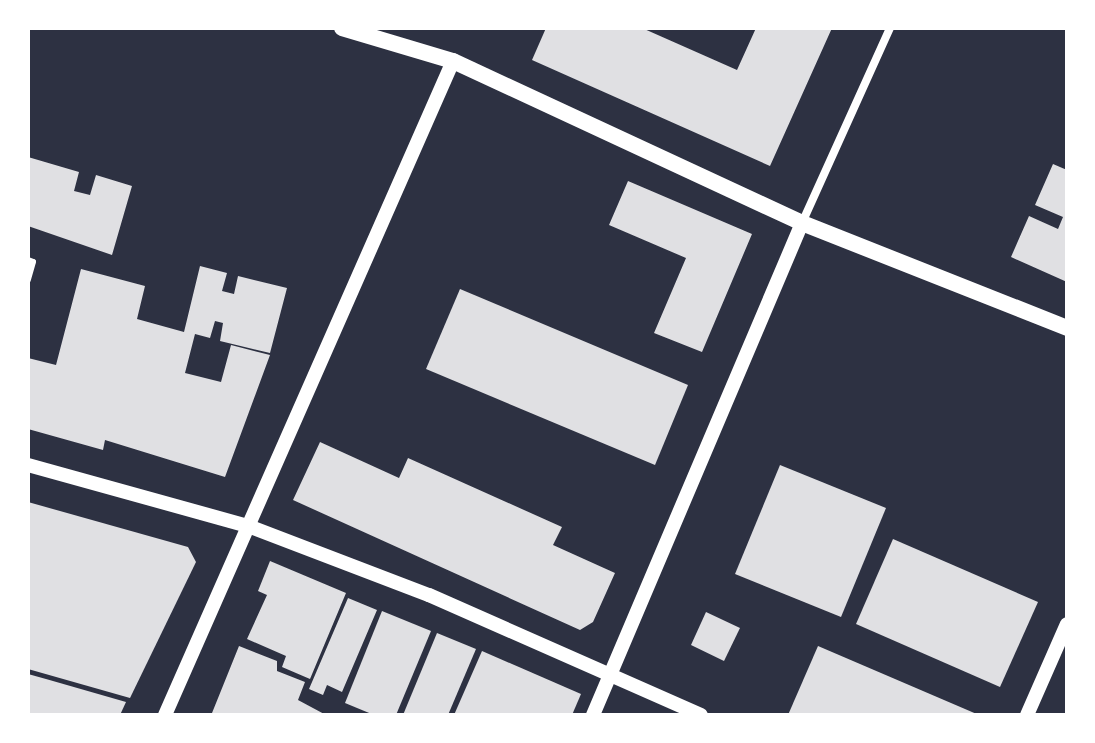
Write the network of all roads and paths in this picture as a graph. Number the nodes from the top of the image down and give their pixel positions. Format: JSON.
{"nodes":[{"id":1,"x":342,"y":28,"type":"edge"},
{"id":2,"x":890,"y":28,"type":"edge"},
{"id":3,"x":381,"y":33,"type":"edge"},
{"id":4,"x":453,"y":61,"type":"junction"},
{"id":5,"x":802,"y":223,"type":"junction"},
{"id":6,"x":28,"y":260,"type":"edge"},
{"id":7,"x":28,"y":280,"type":"edge"},
{"id":8,"x":1067,"y":328,"type":"edge"},
{"id":9,"x":28,"y":465,"type":"edge"},
{"id":10,"x":248,"y":526,"type":"junction"},
{"id":11,"x":1067,"y":624,"type":"edge"},
{"id":12,"x":610,"y":676,"type":"junction"},
{"id":13,"x":165,"y":715,"type":"edge"},
{"id":14,"x":593,"y":715,"type":"edge"},
{"id":15,"x":701,"y":715,"type":"edge"},
{"id":16,"x":1027,"y":715,"type":"edge"}],
"edges":[{"from":1,"to":3,"type":"main road"},
{"from":2,"to":5,"type":"street"},
{"from":3,"to":4,"type":"main road"},
{"from":4,"to":5,"type":"main road"},
{"from":4,"to":10,"type":"street"},
{"from":5,"to":8,"type":"main road"},
{"from":5,"to":12,"type":"street"},
{"from":6,"to":7,"type":"lane"},
{"from":9,"to":10,"type":"street"},
{"from":10,"to":12,"type":"street"},
{"from":10,"to":13,"type":"street"},
{"from":11,"to":16,"type":"street"},
{"from":12,"to":14,"type":"street"},
{"from":12,"to":15,"type":"street"}]}
